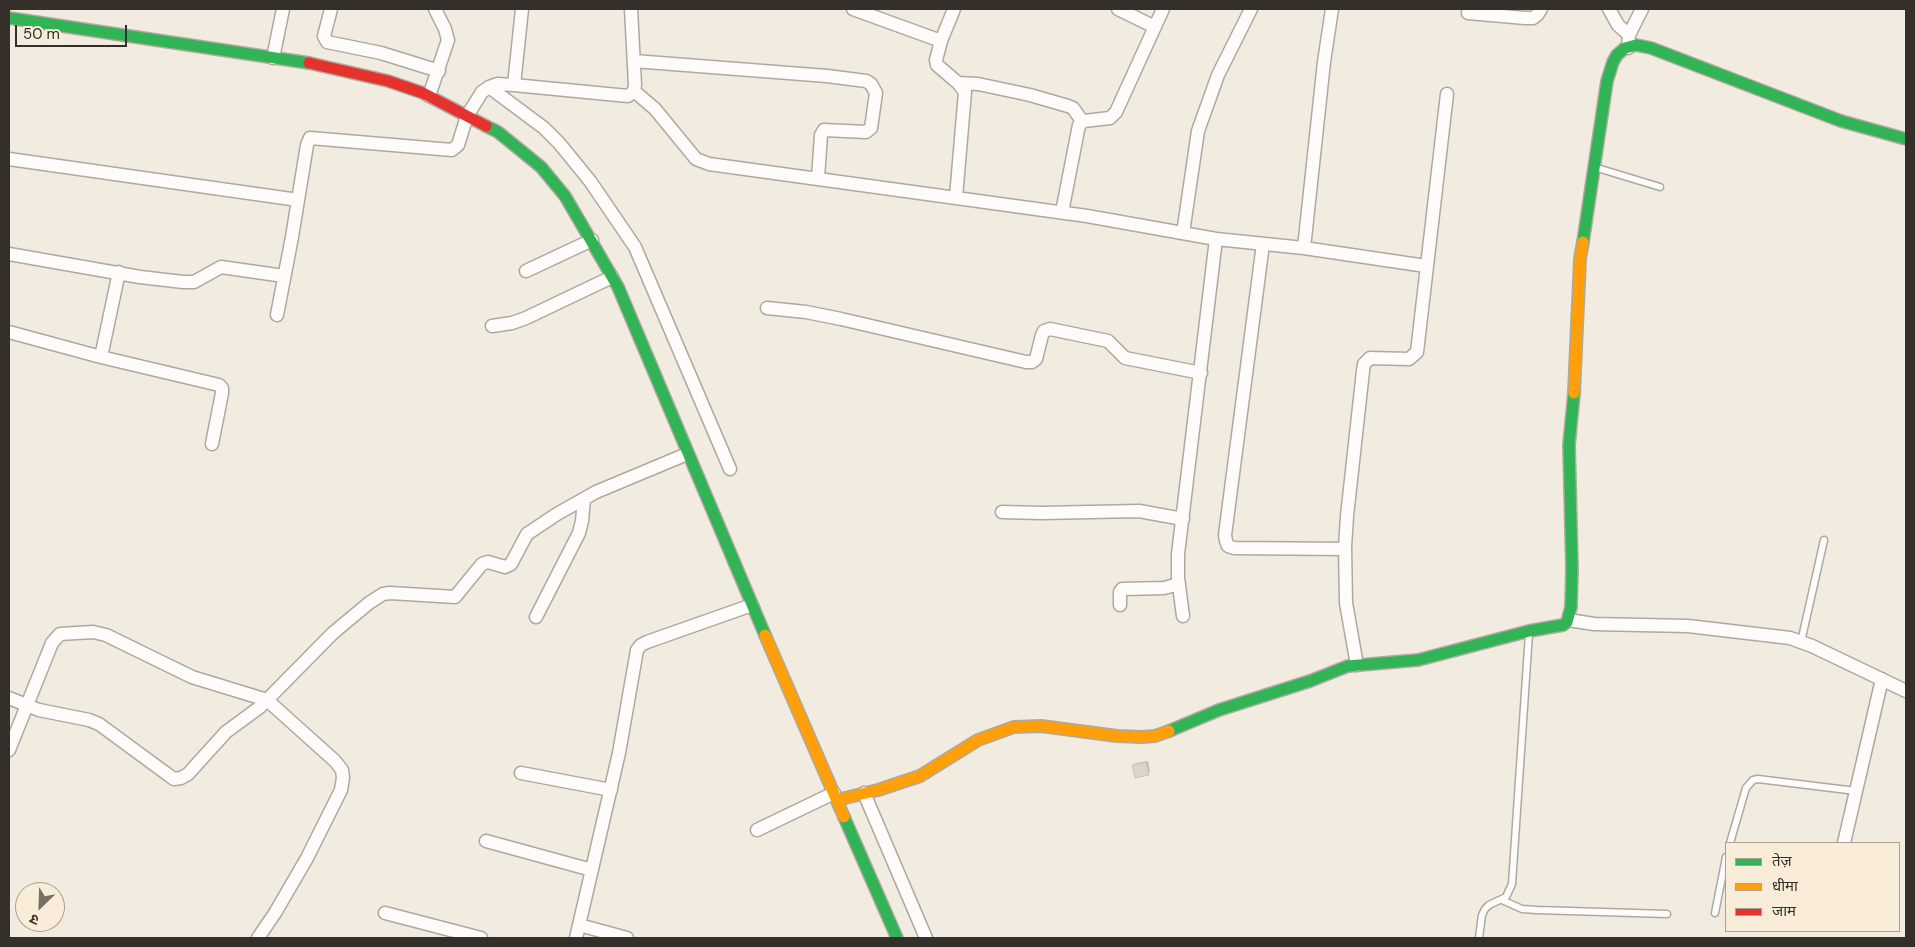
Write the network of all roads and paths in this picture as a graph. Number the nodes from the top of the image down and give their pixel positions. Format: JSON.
{"nodes":[{"id":1,"x":283,"y":9,"type":"edge"},
{"id":2,"x":331,"y":9,"type":"edge"},
{"id":3,"x":435,"y":9,"type":"edge"},
{"id":4,"x":522,"y":9,"type":"edge"},
{"id":5,"x":631,"y":9,"type":"edge"},
{"id":6,"x":853,"y":9,"type":"edge"},
{"id":7,"x":954,"y":9,"type":"edge"},
{"id":8,"x":1118,"y":9,"type":"edge"},
{"id":9,"x":1163,"y":9,"type":"edge"},
{"id":10,"x":1251,"y":9,"type":"edge"},
{"id":11,"x":1332,"y":9,"type":"edge"},
{"id":12,"x":1541,"y":9,"type":"edge"},
{"id":13,"x":1609,"y":9,"type":"edge"},
{"id":14,"x":1642,"y":9,"type":"edge"},
{"id":15,"x":1468,"y":13,"type":"dead end"},
{"id":16,"x":9,"y":18,"type":"edge"},
{"id":17,"x":1155,"y":27,"type":"junction"},
{"id":18,"x":1629,"y":35,"type":"junction"},
{"id":19,"x":941,"y":41,"type":"junction"},
{"id":20,"x":1628,"y":48,"type":"junction"},
{"id":21,"x":274,"y":50,"type":"junction"},
{"id":22,"x":634,"y":61,"type":"junction"},
{"id":23,"x":434,"y":83,"type":"junction"},
{"id":24,"x":958,"y":83,"type":"junction"},
{"id":25,"x":514,"y":85,"type":"junction"},
{"id":26,"x":489,"y":87,"type":"junction"},
{"id":27,"x":634,"y":91,"type":"junction"},
{"id":28,"x":1447,"y":94,"type":"dead end"},
{"id":29,"x":473,"y":107,"type":"junction"},
{"id":30,"x":1082,"y":121,"type":"junction"},
{"id":31,"x":1906,"y":139,"type":"edge"},
{"id":32,"x":9,"y":159,"type":"edge"},
{"id":33,"x":1594,"y":168,"type":"junction"},
{"id":34,"x":818,"y":178,"type":"junction"},
{"id":35,"x":1660,"y":187,"type":"dead end"},
{"id":36,"x":956,"y":197,"type":"junction"},
{"id":37,"x":298,"y":200,"type":"junction"},
{"id":38,"x":1062,"y":212,"type":"junction"},
{"id":39,"x":1183,"y":233,"type":"junction"},
{"id":40,"x":1216,"y":239,"type":"junction"},
{"id":41,"x":592,"y":240,"type":"junction"},
{"id":42,"x":1263,"y":244,"type":"junction"},
{"id":43,"x":1304,"y":248,"type":"junction"},
{"id":44,"x":9,"y":254,"type":"edge"},
{"id":45,"x":1426,"y":266,"type":"junction"},
{"id":46,"x":526,"y":271,"type":"dead end"},
{"id":47,"x":119,"y":272,"type":"junction"},
{"id":48,"x":284,"y":276,"type":"junction"},
{"id":49,"x":612,"y":277,"type":"junction"},
{"id":50,"x":767,"y":308,"type":"dead end"},
{"id":51,"x":277,"y":315,"type":"dead end"},
{"id":52,"x":492,"y":326,"type":"dead end"},
{"id":53,"x":9,"y":332,"type":"edge"},
{"id":54,"x":101,"y":357,"type":"junction"},
{"id":55,"x":1201,"y":373,"type":"junction"},
{"id":56,"x":212,"y":444,"type":"dead end"},
{"id":57,"x":687,"y":454,"type":"junction"},
{"id":58,"x":730,"y":469,"type":"dead end"},
{"id":59,"x":584,"y":499,"type":"junction"},
{"id":60,"x":1002,"y":512,"type":"dead end"},
{"id":61,"x":1183,"y":519,"type":"junction"},
{"id":62,"x":1824,"y":540,"type":"dead end"},
{"id":63,"x":1345,"y":549,"type":"junction"},
{"id":64,"x":1179,"y":584,"type":"junction"},
{"id":65,"x":752,"y":605,"type":"junction"},
{"id":66,"x":1120,"y":605,"type":"dead end"},
{"id":67,"x":1183,"y":616,"type":"dead end"},
{"id":68,"x":536,"y":617,"type":"dead end"},
{"id":69,"x":1568,"y":620,"type":"junction"},
{"id":70,"x":1529,"y":631,"type":"junction"},
{"id":71,"x":1801,"y":642,"type":"junction"},
{"id":72,"x":1357,"y":665,"type":"junction"},
{"id":73,"x":1882,"y":679,"type":"junction"},
{"id":74,"x":1906,"y":689,"type":"edge"},
{"id":75,"x":9,"y":698,"type":"edge"},
{"id":76,"x":267,"y":700,"type":"junction"},
{"id":77,"x":26,"y":705,"type":"junction"},
{"id":78,"x":9,"y":750,"type":"edge"},
{"id":79,"x":521,"y":773,"type":"dead end"},
{"id":80,"x":611,"y":790,"type":"junction"},
{"id":81,"x":1856,"y":791,"type":"junction"},
{"id":82,"x":864,"y":793,"type":"junction"},
{"id":83,"x":836,"y":796,"type":"junction"},
{"id":84,"x":757,"y":830,"type":"dead end"},
{"id":85,"x":486,"y":841,"type":"dead end"},
{"id":86,"x":1730,"y":842,"type":"edge"},
{"id":87,"x":1844,"y":842,"type":"edge"},
{"id":88,"x":1725,"y":862,"type":"edge"},
{"id":89,"x":592,"y":870,"type":"junction"},
{"id":90,"x":1502,"y":900,"type":"junction"},
{"id":91,"x":385,"y":913,"type":"dead end"},
{"id":92,"x":1715,"y":913,"type":"dead end"},
{"id":93,"x":1667,"y":914,"type":"dead end"},
{"id":94,"x":579,"y":925,"type":"junction"},
{"id":95,"x":258,"y":938,"type":"edge"},
{"id":96,"x":481,"y":938,"type":"edge"},
{"id":97,"x":576,"y":938,"type":"edge"},
{"id":98,"x":627,"y":938,"type":"edge"},
{"id":99,"x":897,"y":938,"type":"edge"},
{"id":100,"x":926,"y":938,"type":"edge"},
{"id":101,"x":1479,"y":938,"type":"edge"}],
"edges":[{"from":1,"to":21,"type":"street"},
{"from":2,"to":23,"type":"street"},
{"from":3,"to":23,"type":"street"},
{"from":4,"to":25,"type":"street"},
{"from":5,"to":22,"type":"street"},
{"from":6,"to":19,"type":"street"},
{"from":7,"to":19,"type":"street"},
{"from":8,"to":17,"type":"street"},
{"from":9,"to":17,"type":"street"},
{"from":10,"to":39,"type":"street"},
{"from":11,"to":43,"type":"street"},
{"from":12,"to":15,"type":"street"},
{"from":13,"to":18,"type":"street"},
{"from":14,"to":18,"type":"street"},
{"from":16,"to":21,"type":"street"},
{"from":17,"to":30,"type":"street"},
{"from":18,"to":20,"type":"street"},
{"from":19,"to":24,"type":"street"},
{"from":20,"to":31,"type":"street"},
{"from":20,"to":33,"type":"street"},
{"from":21,"to":23,"type":"street"},
{"from":22,"to":27,"type":"street"},
{"from":22,"to":34,"type":"street"},
{"from":23,"to":29,"type":"street"},
{"from":24,"to":30,"type":"street"},
{"from":24,"to":36,"type":"street"},
{"from":25,"to":26,"type":"street"},
{"from":25,"to":27,"type":"street"},
{"from":26,"to":29,"type":"street"},
{"from":26,"to":58,"type":"street"},
{"from":27,"to":34,"type":"street"},
{"from":28,"to":45,"type":"street"},
{"from":29,"to":37,"type":"street"},
{"from":29,"to":41,"type":"street"},
{"from":30,"to":38,"type":"street"},
{"from":32,"to":37,"type":"street"},
{"from":33,"to":35,"type":"lane"},
{"from":33,"to":69,"type":"street"},
{"from":34,"to":36,"type":"street"},
{"from":36,"to":38,"type":"street"},
{"from":37,"to":48,"type":"street"},
{"from":38,"to":39,"type":"street"},
{"from":39,"to":40,"type":"street"},
{"from":40,"to":42,"type":"street"},
{"from":40,"to":55,"type":"street"},
{"from":41,"to":46,"type":"street"},
{"from":41,"to":49,"type":"street"},
{"from":42,"to":43,"type":"street"},
{"from":42,"to":63,"type":"street"},
{"from":43,"to":45,"type":"street"},
{"from":44,"to":47,"type":"street"},
{"from":45,"to":63,"type":"street"},
{"from":47,"to":48,"type":"street"},
{"from":47,"to":54,"type":"street"},
{"from":48,"to":51,"type":"street"},
{"from":49,"to":52,"type":"street"},
{"from":49,"to":57,"type":"street"},
{"from":50,"to":55,"type":"street"},
{"from":53,"to":54,"type":"street"},
{"from":54,"to":56,"type":"street"},
{"from":55,"to":61,"type":"street"},
{"from":57,"to":59,"type":"street"},
{"from":57,"to":65,"type":"street"},
{"from":59,"to":68,"type":"street"},
{"from":59,"to":76,"type":"street"},
{"from":60,"to":61,"type":"street"},
{"from":61,"to":64,"type":"street"},
{"from":62,"to":71,"type":"lane"},
{"from":63,"to":72,"type":"street"},
{"from":64,"to":66,"type":"street"},
{"from":64,"to":67,"type":"street"},
{"from":65,"to":80,"type":"street"},
{"from":65,"to":83,"type":"street"},
{"from":69,"to":70,"type":"street"},
{"from":69,"to":71,"type":"street"},
{"from":70,"to":72,"type":"street"},
{"from":70,"to":90,"type":"lane"},
{"from":71,"to":73,"type":"street"},
{"from":72,"to":82,"type":"street"},
{"from":73,"to":74,"type":"street"},
{"from":73,"to":81,"type":"street"},
{"from":75,"to":77,"type":"street"},
{"from":76,"to":77,"type":"street"},
{"from":76,"to":77,"type":"street"},
{"from":76,"to":95,"type":"street"},
{"from":77,"to":78,"type":"street"},
{"from":79,"to":80,"type":"street"},
{"from":80,"to":89,"type":"street"},
{"from":81,"to":86,"type":"lane"},
{"from":81,"to":87,"type":"street"},
{"from":82,"to":83,"type":"street"},
{"from":82,"to":100,"type":"street"},
{"from":83,"to":84,"type":"street"},
{"from":83,"to":99,"type":"street"},
{"from":85,"to":89,"type":"street"},
{"from":88,"to":92,"type":"lane"},
{"from":89,"to":94,"type":"street"},
{"from":90,"to":93,"type":"lane"},
{"from":90,"to":101,"type":"lane"},
{"from":91,"to":96,"type":"street"},
{"from":94,"to":97,"type":"street"},
{"from":94,"to":98,"type":"street"}]}
